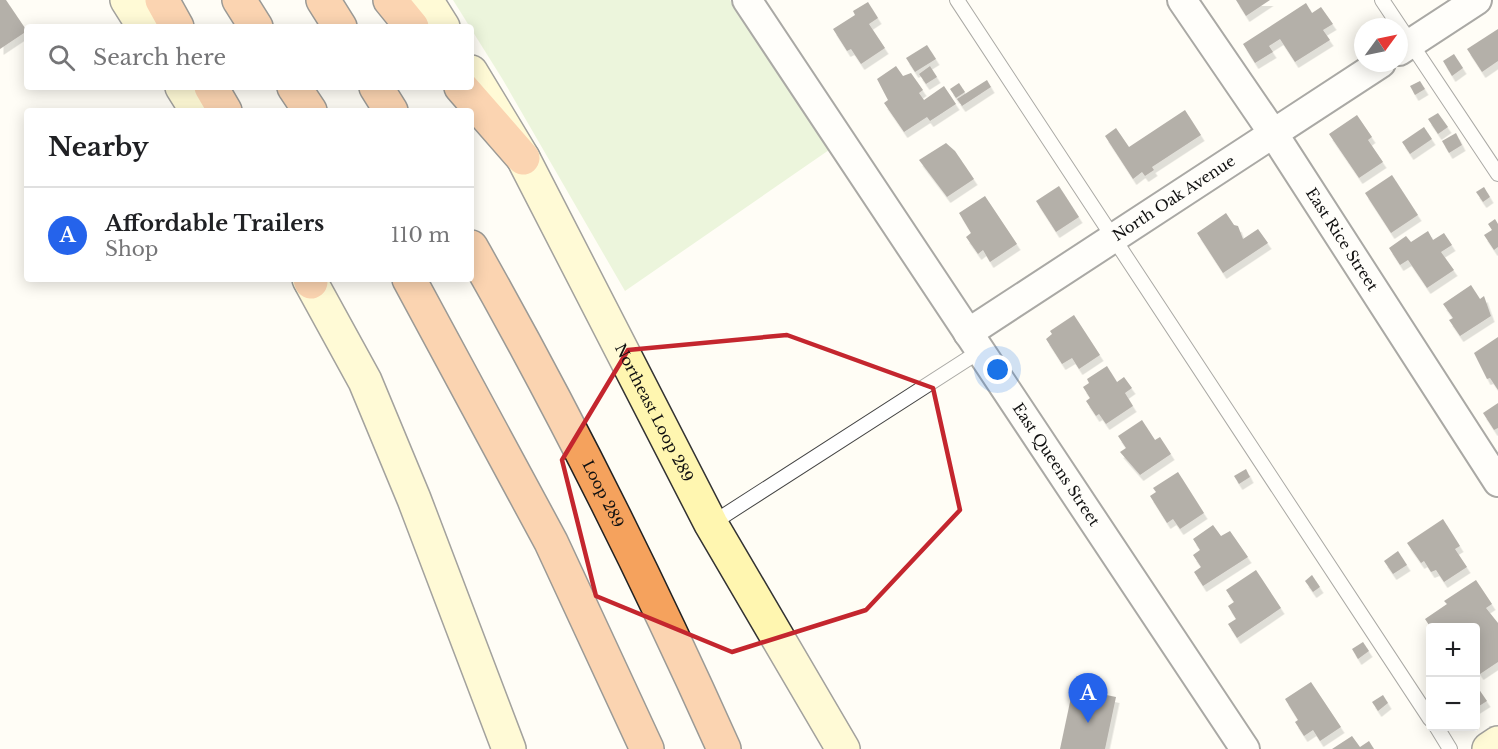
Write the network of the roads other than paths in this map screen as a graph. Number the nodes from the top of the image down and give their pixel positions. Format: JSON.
{"nodes":[{"id":1,"x":127,"y":0,"type":"edge"},
{"id":2,"x":162,"y":0,"type":"edge"},
{"id":3,"x":238,"y":0,"type":"edge"},
{"id":4,"x":323,"y":0,"type":"edge"},
{"id":5,"x":390,"y":0,"type":"edge"},
{"id":6,"x":426,"y":0,"type":"edge"},
{"id":7,"x":747,"y":0,"type":"edge"},
{"id":8,"x":957,"y":0,"type":"edge"},
{"id":9,"x":1182,"y":0,"type":"edge"},
{"id":10,"x":1382,"y":0,"type":"edge"},
{"id":11,"x":1477,"y":0,"type":"edge"},
{"id":12,"x":1391,"y":18,"type":"edge"},
{"id":13,"x":142,"y":24,"type":"edge"},
{"id":14,"x":175,"y":24,"type":"edge"},
{"id":15,"x":254,"y":24,"type":"edge"},
{"id":16,"x":338,"y":24,"type":"edge"},
{"id":17,"x":410,"y":24,"type":"edge"},
{"id":18,"x":441,"y":24,"type":"edge"},
{"id":19,"x":1408,"y":45,"type":"edge"},
{"id":20,"x":1408,"y":51,"type":"edge"},
{"id":21,"x":1367,"y":72,"type":"edge"},
{"id":22,"x":474,"y":77,"type":"edge"},
{"id":23,"x":184,"y":90,"type":"edge"},
{"id":24,"x":213,"y":90,"type":"edge"},
{"id":25,"x":296,"y":90,"type":"edge"},
{"id":26,"x":378,"y":90,"type":"edge"},
{"id":27,"x":464,"y":90,"type":"edge"},
{"id":28,"x":195,"y":108,"type":"edge"},
{"id":29,"x":223,"y":108,"type":"edge"},
{"id":30,"x":308,"y":108,"type":"edge"},
{"id":31,"x":389,"y":108,"type":"edge"},
{"id":32,"x":1273,"y":133,"type":"junction"},
{"id":33,"x":523,"y":158,"type":"junction"},
{"id":34,"x":1498,"y":174,"type":"edge"},
{"id":35,"x":1113,"y":238,"type":"junction"},
{"id":36,"x":474,"y":252,"type":"edge"},
{"id":37,"x":311,"y":282,"type":"edge"},
{"id":38,"x":411,"y":282,"type":"edge"},
{"id":39,"x":974,"y":342,"type":"junction"},
{"id":40,"x":1498,"y":482,"type":"edge"},
{"id":41,"x":711,"y":524,"type":"junction"},
{"id":42,"x":1426,"y":711,"type":"edge"},
{"id":43,"x":1439,"y":731,"type":"edge"},
{"id":44,"x":1498,"y":743,"type":"edge"},
{"id":45,"x":509,"y":749,"type":"edge"},
{"id":46,"x":647,"y":749,"type":"edge"},
{"id":47,"x":724,"y":749,"type":"edge"},
{"id":48,"x":843,"y":749,"type":"edge"},
{"id":49,"x":1245,"y":749,"type":"edge"},
{"id":50,"x":1450,"y":749,"type":"edge"},
{"id":51,"x":1489,"y":749,"type":"edge"}],
"edges":[{"from":1,"to":13,"type":"main road"},
{"from":2,"to":14,"type":"highway"},
{"from":3,"to":15,"type":"highway"},
{"from":4,"to":16,"type":"highway"},
{"from":5,"to":17,"type":"highway"},
{"from":6,"to":18,"type":"main road"},
{"from":7,"to":39,"type":"street","name":"East Queens Street"},
{"from":8,"to":35,"type":"lane"},
{"from":9,"to":32,"type":"street","name":"East Rice Street"},
{"from":10,"to":12,"type":"lane"},
{"from":11,"to":19,"type":"street"},
{"from":20,"to":34,"type":"lane"},
{"from":21,"to":32,"type":"street","name":"North Oak Avenue"},
{"from":22,"to":33,"type":"main road","name":"Northeast Loop 289"},
{"from":23,"to":28,"type":"main road"},
{"from":24,"to":29,"type":"highway"},
{"from":25,"to":30,"type":"highway"},
{"from":26,"to":31,"type":"highway"},
{"from":27,"to":33,"type":"highway"},
{"from":32,"to":35,"type":"street","name":"North Oak Avenue"},
{"from":32,"to":40,"type":"street","name":"East Rice Street"},
{"from":33,"to":41,"type":"main road","name":"Northeast Loop 289"},
{"from":35,"to":39,"type":"street","name":"North Oak Avenue"},
{"from":35,"to":42,"type":"lane"},
{"from":36,"to":47,"type":"highway","name":"Loop 289"},
{"from":37,"to":45,"type":"main road"},
{"from":38,"to":46,"type":"highway"},
{"from":39,"to":41,"type":"lane"},
{"from":39,"to":49,"type":"street","name":"East Queens Street"},
{"from":41,"to":48,"type":"main road","name":"Northeast Loop 289"},
{"from":43,"to":50,"type":"lane"},
{"from":44,"to":51,"type":"main road"}]}
